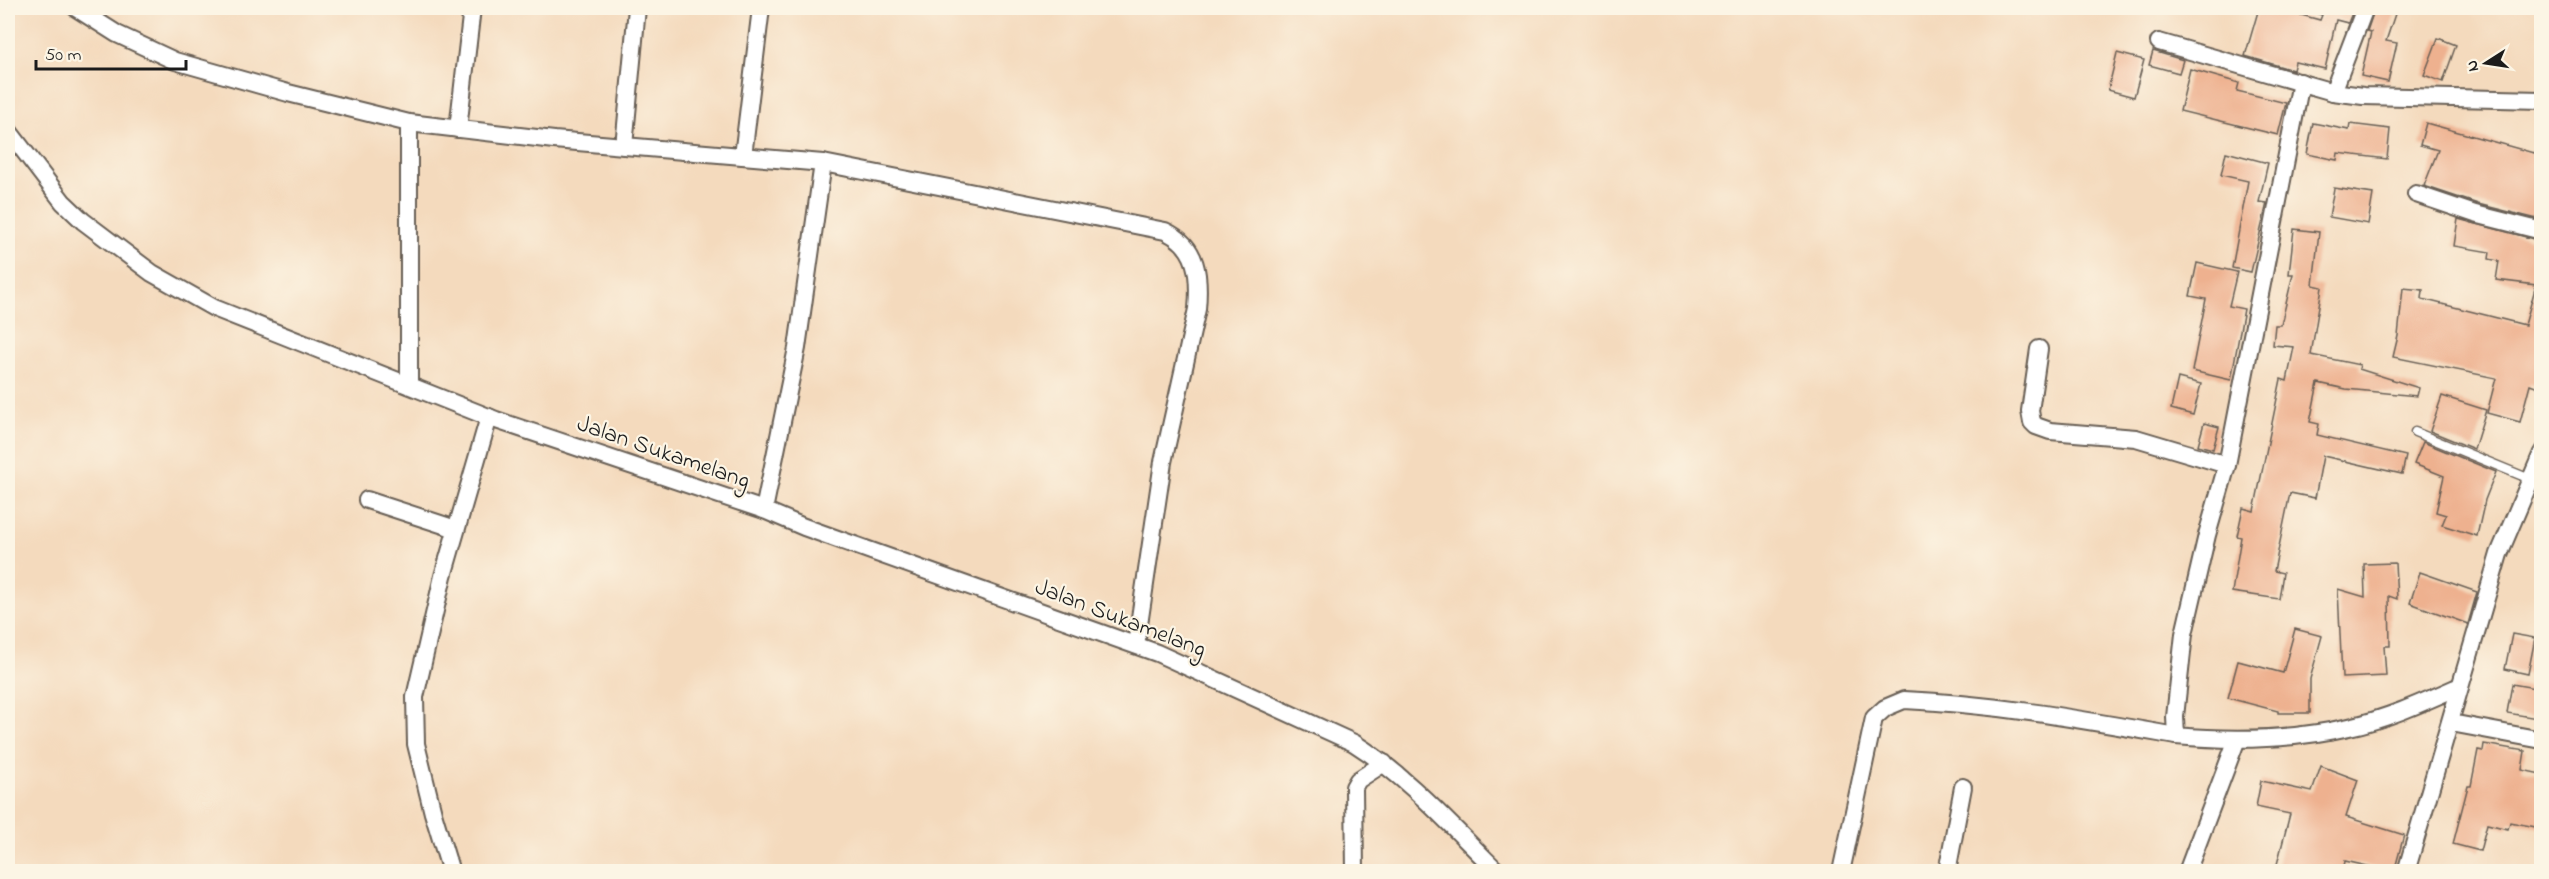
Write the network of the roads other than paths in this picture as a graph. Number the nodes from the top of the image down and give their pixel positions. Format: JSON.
{"nodes":[{"id":1,"x":76,"y":8,"type":"edge"},
{"id":2,"x":472,"y":8,"type":"edge"},
{"id":3,"x":638,"y":8,"type":"edge"},
{"id":4,"x":761,"y":8,"type":"edge"},
{"id":5,"x":2365,"y":8,"type":"edge"},
{"id":6,"x":2159,"y":42,"type":"dead end"},
{"id":7,"x":2301,"y":82,"type":"junction"},
{"id":8,"x":2332,"y":92,"type":"junction"},
{"id":9,"x":2541,"y":100,"type":"edge"},
{"id":10,"x":408,"y":123,"type":"junction"},
{"id":11,"x":458,"y":129,"type":"junction"},
{"id":12,"x":8,"y":130,"type":"edge"},
{"id":13,"x":624,"y":146,"type":"junction"},
{"id":14,"x":743,"y":156,"type":"junction"},
{"id":15,"x":823,"y":163,"type":"junction"},
{"id":16,"x":2416,"y":194,"type":"dead end"},
{"id":17,"x":2541,"y":231,"type":"edge"},
{"id":18,"x":2039,"y":349,"type":"dead end"},
{"id":19,"x":409,"y":385,"type":"junction"},
{"id":20,"x":489,"y":417,"type":"junction"},
{"id":21,"x":2415,"y":432,"type":"dead end"},
{"id":22,"x":2541,"y":453,"type":"edge"},
{"id":23,"x":2227,"y":465,"type":"junction"},
{"id":24,"x":2530,"y":479,"type":"junction"},
{"id":25,"x":367,"y":500,"type":"dead end"},
{"id":26,"x":764,"y":510,"type":"junction"},
{"id":27,"x":456,"y":529,"type":"junction"},
{"id":28,"x":1136,"y":645,"type":"junction"},
{"id":29,"x":2459,"y":692,"type":"junction"},
{"id":30,"x":2452,"y":719,"type":"junction"},
{"id":31,"x":2176,"y":736,"type":"junction"},
{"id":32,"x":2237,"y":739,"type":"junction"},
{"id":33,"x":2541,"y":740,"type":"edge"},
{"id":34,"x":1380,"y":760,"type":"junction"},
{"id":35,"x":1963,"y":787,"type":"dead end"},
{"id":36,"x":451,"y":872,"type":"edge"},
{"id":37,"x":1355,"y":872,"type":"edge"},
{"id":38,"x":1498,"y":872,"type":"edge"},
{"id":39,"x":1841,"y":872,"type":"edge"},
{"id":40,"x":1947,"y":872,"type":"edge"},
{"id":41,"x":2187,"y":872,"type":"edge"},
{"id":42,"x":2406,"y":872,"type":"edge"}],
"edges":[{"from":1,"to":10,"type":"street"},
{"from":2,"to":11,"type":"street"},
{"from":3,"to":13,"type":"street"},
{"from":4,"to":14,"type":"street"},
{"from":5,"to":8,"type":"street"},
{"from":6,"to":7,"type":"street"},
{"from":7,"to":8,"type":"street"},
{"from":7,"to":23,"type":"street"},
{"from":8,"to":9,"type":"street"},
{"from":10,"to":11,"type":"street"},
{"from":10,"to":19,"type":"street"},
{"from":11,"to":13,"type":"street"},
{"from":12,"to":19,"type":"street","name":"Jalan Sukamelang"},
{"from":13,"to":14,"type":"street"},
{"from":14,"to":15,"type":"street"},
{"from":15,"to":26,"type":"street"},
{"from":15,"to":28,"type":"street"},
{"from":16,"to":17,"type":"street"},
{"from":18,"to":23,"type":"street"},
{"from":19,"to":20,"type":"street","name":"Jalan Sukamelang"},
{"from":20,"to":26,"type":"street","name":"Jalan Sukamelang"},
{"from":20,"to":27,"type":"street"},
{"from":21,"to":24,"type":"lane"},
{"from":22,"to":24,"type":"street"},
{"from":23,"to":31,"type":"street"},
{"from":24,"to":29,"type":"street"},
{"from":25,"to":27,"type":"street"},
{"from":26,"to":28,"type":"street","name":"Jalan Sukamelang"},
{"from":27,"to":36,"type":"street"},
{"from":28,"to":34,"type":"street","name":"Jalan Sukamelang"},
{"from":29,"to":30,"type":"street"},
{"from":29,"to":32,"type":"street"},
{"from":30,"to":33,"type":"street"},
{"from":30,"to":42,"type":"street"},
{"from":31,"to":32,"type":"street"},
{"from":31,"to":39,"type":"street"},
{"from":32,"to":41,"type":"street"},
{"from":34,"to":37,"type":"street"},
{"from":34,"to":38,"type":"street"},
{"from":35,"to":40,"type":"street"}]}
